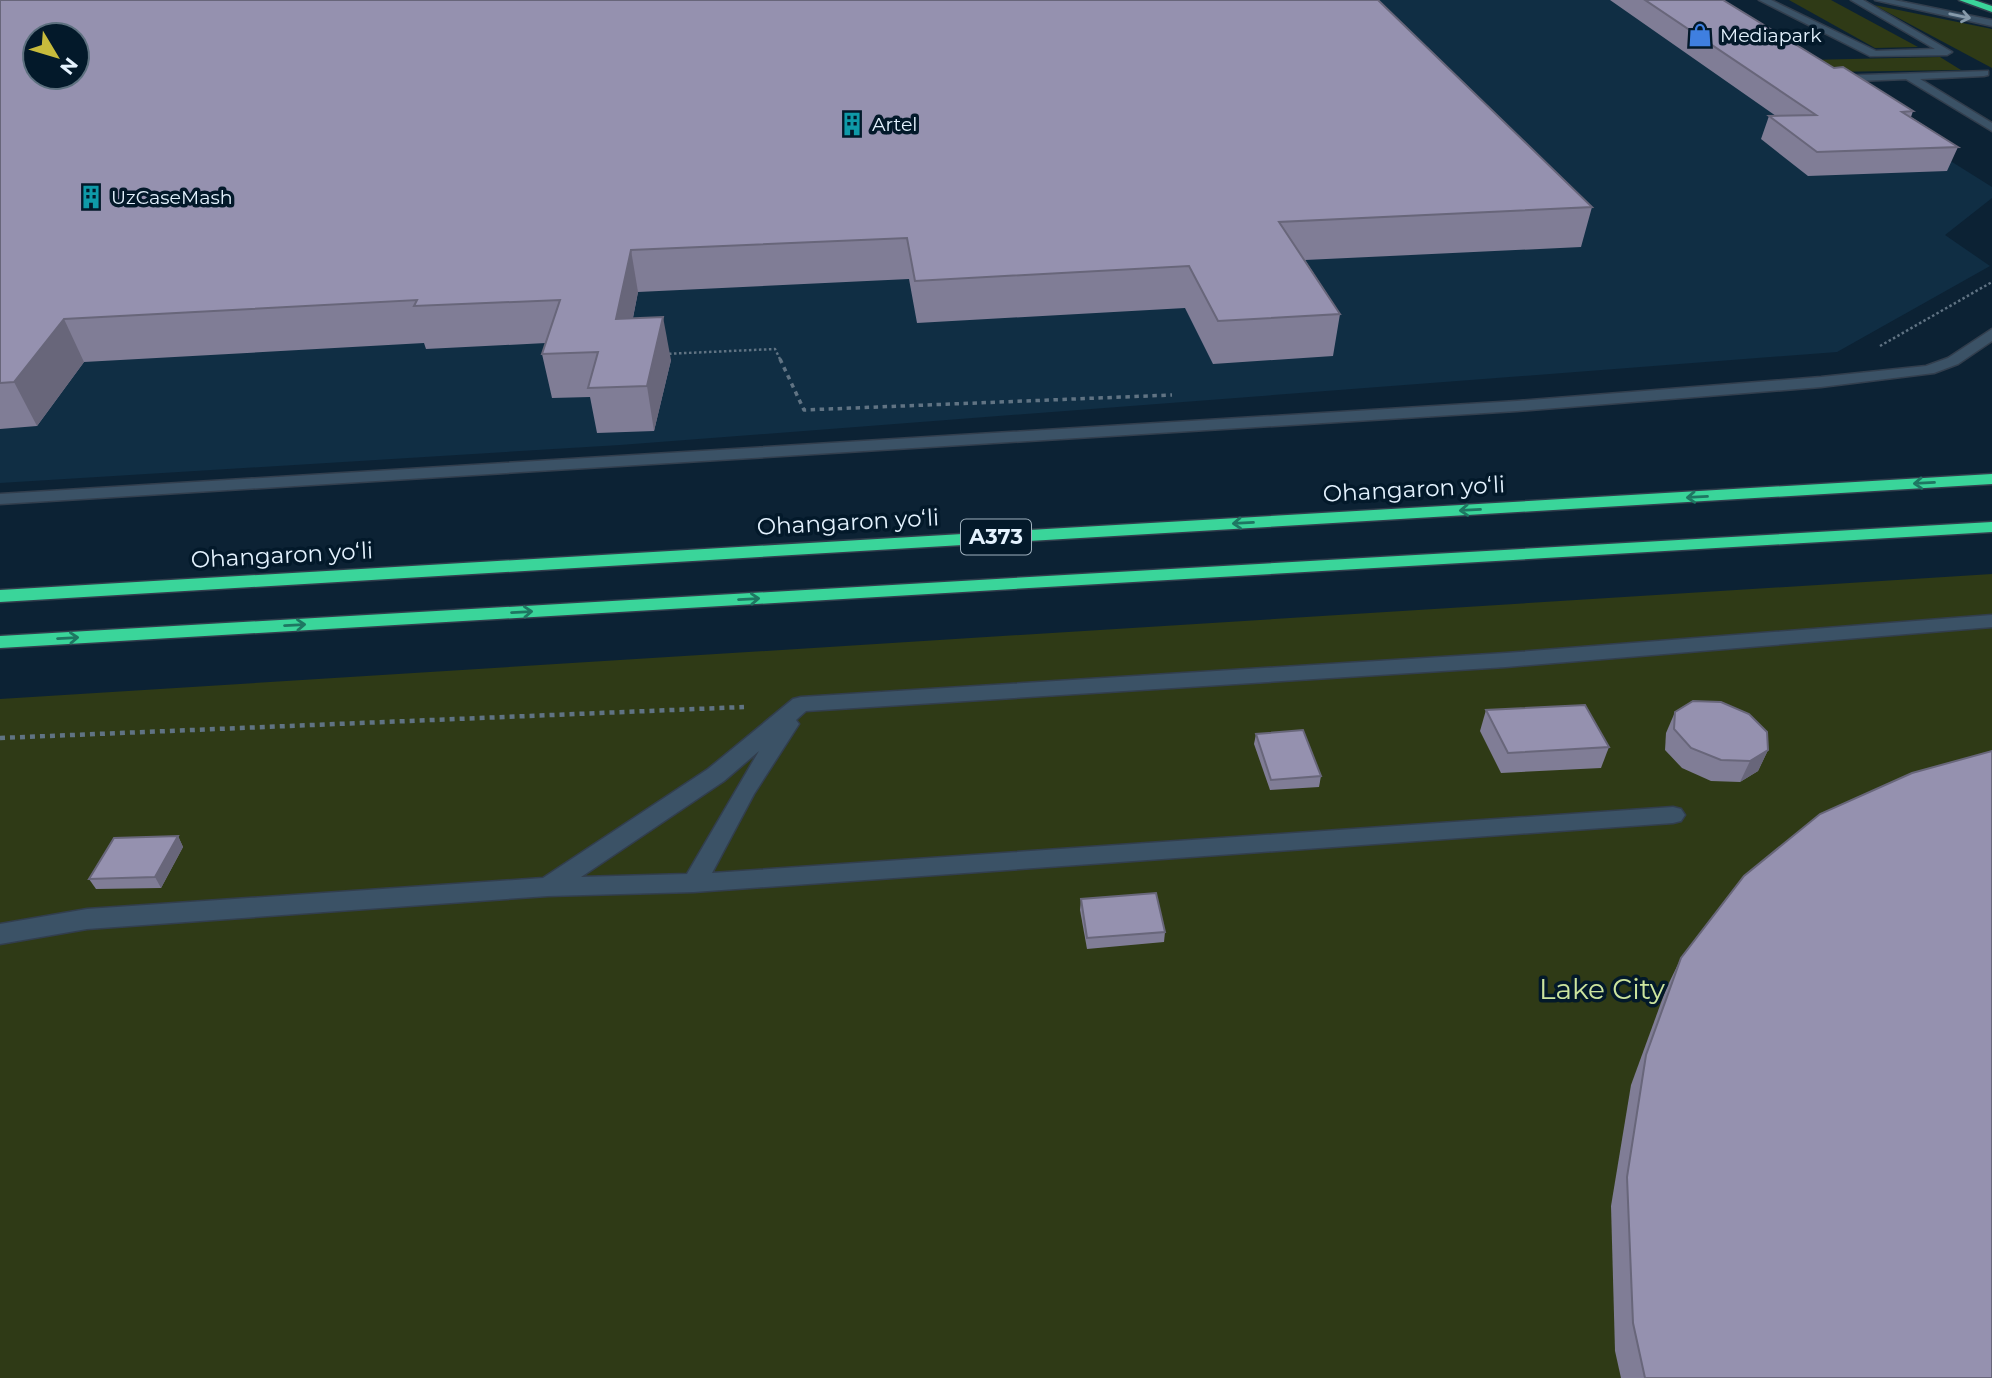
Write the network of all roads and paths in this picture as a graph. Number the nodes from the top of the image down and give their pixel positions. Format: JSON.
{"nodes":[{"id":1,"x":1764,"y":0,"type":"edge"},
{"id":2,"x":1856,"y":0,"type":"edge"},
{"id":3,"x":1880,"y":0,"type":"edge"},
{"id":4,"x":1964,"y":0,"type":"edge"},
{"id":5,"x":1992,"y":9,"type":"edge"},
{"id":6,"x":1992,"y":23,"type":"edge"},
{"id":7,"x":1956,"y":57,"type":"junction"},
{"id":8,"x":1988,"y":76,"type":"edge"},
{"id":9,"x":1910,"y":77,"type":"junction"},
{"id":10,"x":1825,"y":79,"type":"edge"},
{"id":11,"x":1992,"y":128,"type":"edge"},
{"id":12,"x":1992,"y":282,"type":"edge"},
{"id":13,"x":1992,"y":334,"type":"edge"},
{"id":14,"x":1871,"y":351,"type":"dead end"},
{"id":15,"x":653,"y":355,"type":"edge"},
{"id":16,"x":1185,"y":395,"type":"dead end"},
{"id":17,"x":1992,"y":479,"type":"edge"},
{"id":18,"x":0,"y":499,"type":"edge"},
{"id":19,"x":1992,"y":527,"type":"edge"},
{"id":20,"x":0,"y":596,"type":"edge"},
{"id":21,"x":1992,"y":621,"type":"edge"},
{"id":22,"x":0,"y":642,"type":"edge"},
{"id":23,"x":801,"y":704,"type":"junction"},
{"id":24,"x":0,"y":738,"type":"edge"},
{"id":25,"x":1673,"y":816,"type":"dead end"},
{"id":26,"x":694,"y":883,"type":"junction"},
{"id":27,"x":548,"y":887,"type":"junction"},
{"id":28,"x":0,"y":934,"type":"edge"}],
"edges":[{"from":1,"to":7,"type":"street"},
{"from":2,"to":7,"type":"street"},
{"from":3,"to":6,"type":"street","one_way":true},
{"from":4,"to":5,"type":"highway"},
{"from":7,"to":8,"type":"street"},
{"from":8,"to":9,"type":"street"},
{"from":9,"to":10,"type":"street"},
{"from":9,"to":11,"type":"street"},
{"from":12,"to":14,"type":"path"},
{"from":13,"to":18,"type":"street"},
{"from":15,"to":16,"type":"path"},
{"from":17,"to":20,"type":"highway","name":"Ohangaron yoʻli","number":"A373","one_way":true},
{"from":22,"to":19,"type":"highway","number":"A373","one_way":true},
{"from":21,"to":23,"type":"street"},
{"from":23,"to":24,"type":"path"},
{"from":23,"to":26,"type":"street"},
{"from":23,"to":27,"type":"street"},
{"from":25,"to":26,"type":"street"},
{"from":26,"to":27,"type":"street"},
{"from":27,"to":28,"type":"street"}]}
